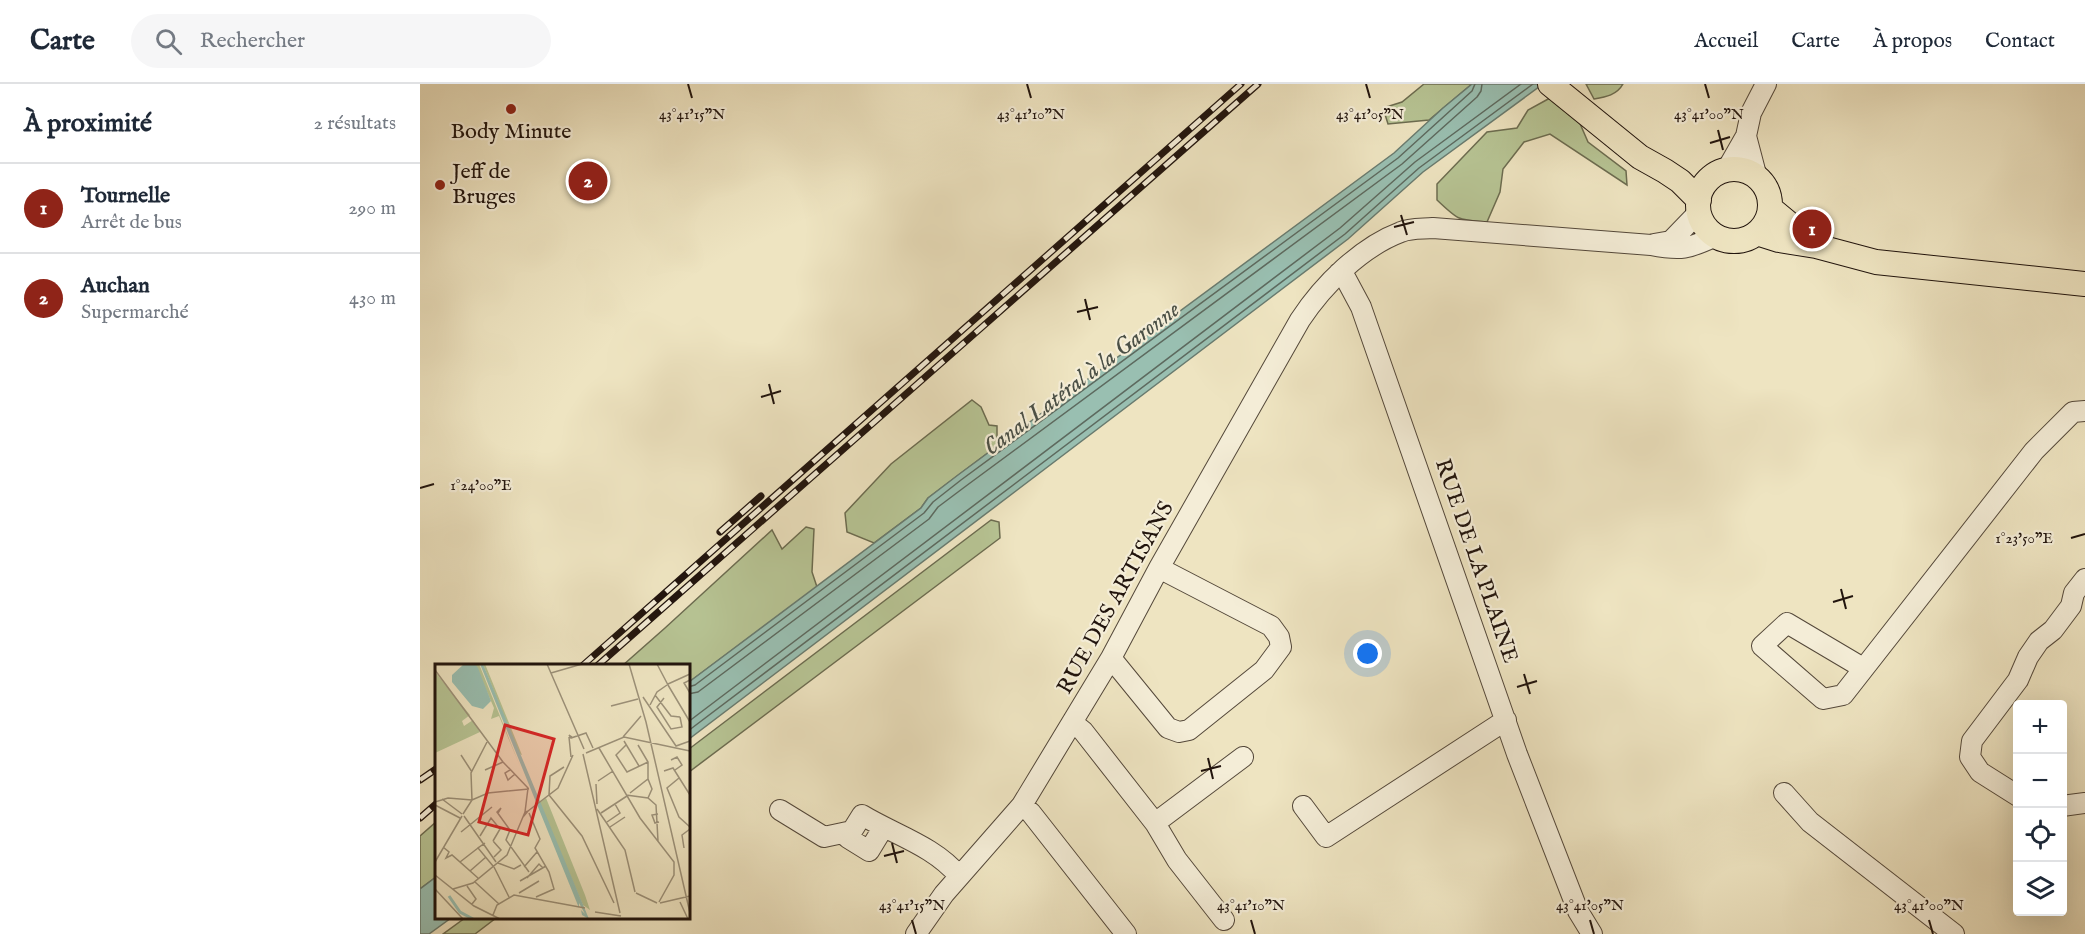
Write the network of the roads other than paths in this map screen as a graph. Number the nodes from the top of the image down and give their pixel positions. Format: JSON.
{"nodes":[{"id":1,"x":1550,"y":84,"type":"edge"},
{"id":2,"x":1766,"y":84,"type":"edge"},
{"id":3,"x":1746,"y":136,"type":"junction"},
{"id":4,"x":1665,"y":171,"type":"junction"},
{"id":5,"x":1719,"y":174,"type":"junction"},
{"id":6,"x":1757,"y":178,"type":"junction"},
{"id":7,"x":1699,"y":206,"type":"junction"},
{"id":8,"x":1770,"y":208,"type":"junction"},
{"id":9,"x":1757,"y":233,"type":"junction"},
{"id":10,"x":1716,"y":236,"type":"junction"},
{"id":11,"x":1651,"y":245,"type":"junction"},
{"id":12,"x":1816,"y":246,"type":"junction"},
{"id":13,"x":1339,"y":273,"type":"junction"},
{"id":14,"x":2085,"y":284,"type":"edge"},
{"id":15,"x":2085,"y":411,"type":"edge"},
{"id":16,"x":1159,"y":568,"type":"junction"},
{"id":17,"x":2085,"y":579,"type":"edge"},
{"id":18,"x":1111,"y":658,"type":"junction"},
{"id":19,"x":1863,"y":669,"type":"junction"},
{"id":20,"x":1506,"y":720,"type":"junction"},
{"id":21,"x":1073,"y":723,"type":"junction"},
{"id":22,"x":1243,"y":757,"type":"dead end"},
{"id":23,"x":1784,"y":793,"type":"dead end"},
{"id":24,"x":2013,"y":793,"type":"edge"},
{"id":25,"x":2085,"y":803,"type":"edge"},
{"id":26,"x":1022,"y":805,"type":"junction"},
{"id":27,"x":2067,"y":805,"type":"edge"},
{"id":28,"x":1303,"y":806,"type":"dead end"},
{"id":29,"x":780,"y":810,"type":"dead end"},
{"id":30,"x":1155,"y":823,"type":"junction"},
{"id":31,"x":959,"y":876,"type":"junction"},
{"id":32,"x":1224,"y":920,"type":"dead end"},
{"id":33,"x":916,"y":934,"type":"edge"},
{"id":34,"x":1126,"y":934,"type":"edge"},
{"id":35,"x":1592,"y":934,"type":"edge"},
{"id":36,"x":1954,"y":934,"type":"edge"}],
"edges":[{"from":1,"to":4,"type":"main road"},
{"from":2,"to":3,"type":"street"},
{"from":3,"to":5,"type":"street"},
{"from":3,"to":6,"type":"street"},
{"from":4,"to":5,"type":"main road"},
{"from":4,"to":7,"type":"main road"},
{"from":5,"to":6,"type":"main road"},
{"from":5,"to":7,"type":"main road"},
{"from":6,"to":8,"type":"main road"},
{"from":7,"to":10,"type":"main road"},
{"from":7,"to":11,"type":"street"},
{"from":8,"to":9,"type":"main road"},
{"from":8,"to":12,"type":"main road"},
{"from":9,"to":10,"type":"main road"},
{"from":9,"to":12,"type":"main road"},
{"from":10,"to":11,"type":"street","name":"RUE DES ARTISANS"},
{"from":11,"to":13,"type":"street","name":"RUE DES ARTISANS"},
{"from":12,"to":14,"type":"main road"},
{"from":13,"to":16,"type":"street","name":"RUE DES ARTISANS"},
{"from":13,"to":20,"type":"street","name":"RUE DE LA PLAINE"},
{"from":15,"to":19,"type":"street"},
{"from":16,"to":18,"type":"street","name":"RUE DES ARTISANS"},
{"from":16,"to":18,"type":"street"},
{"from":17,"to":24,"type":"street"},
{"from":18,"to":21,"type":"street","name":"RUE DES ARTISANS"},
{"from":19,"to":19,"type":"street"},
{"from":20,"to":28,"type":"street"},
{"from":20,"to":35,"type":"street","name":"RUE DE LA PLAINE"},
{"from":21,"to":26,"type":"street","name":"RUE DES ARTISANS"},
{"from":21,"to":30,"type":"street"},
{"from":22,"to":30,"type":"street"},
{"from":23,"to":36,"type":"street"},
{"from":25,"to":27,"type":"street"},
{"from":26,"to":31,"type":"street","name":"RUE DES ARTISANS"},
{"from":26,"to":34,"type":"street"},
{"from":29,"to":31,"type":"street"},
{"from":30,"to":32,"type":"street"},
{"from":31,"to":33,"type":"street","name":"RUE DES ARTISANS"}]}
